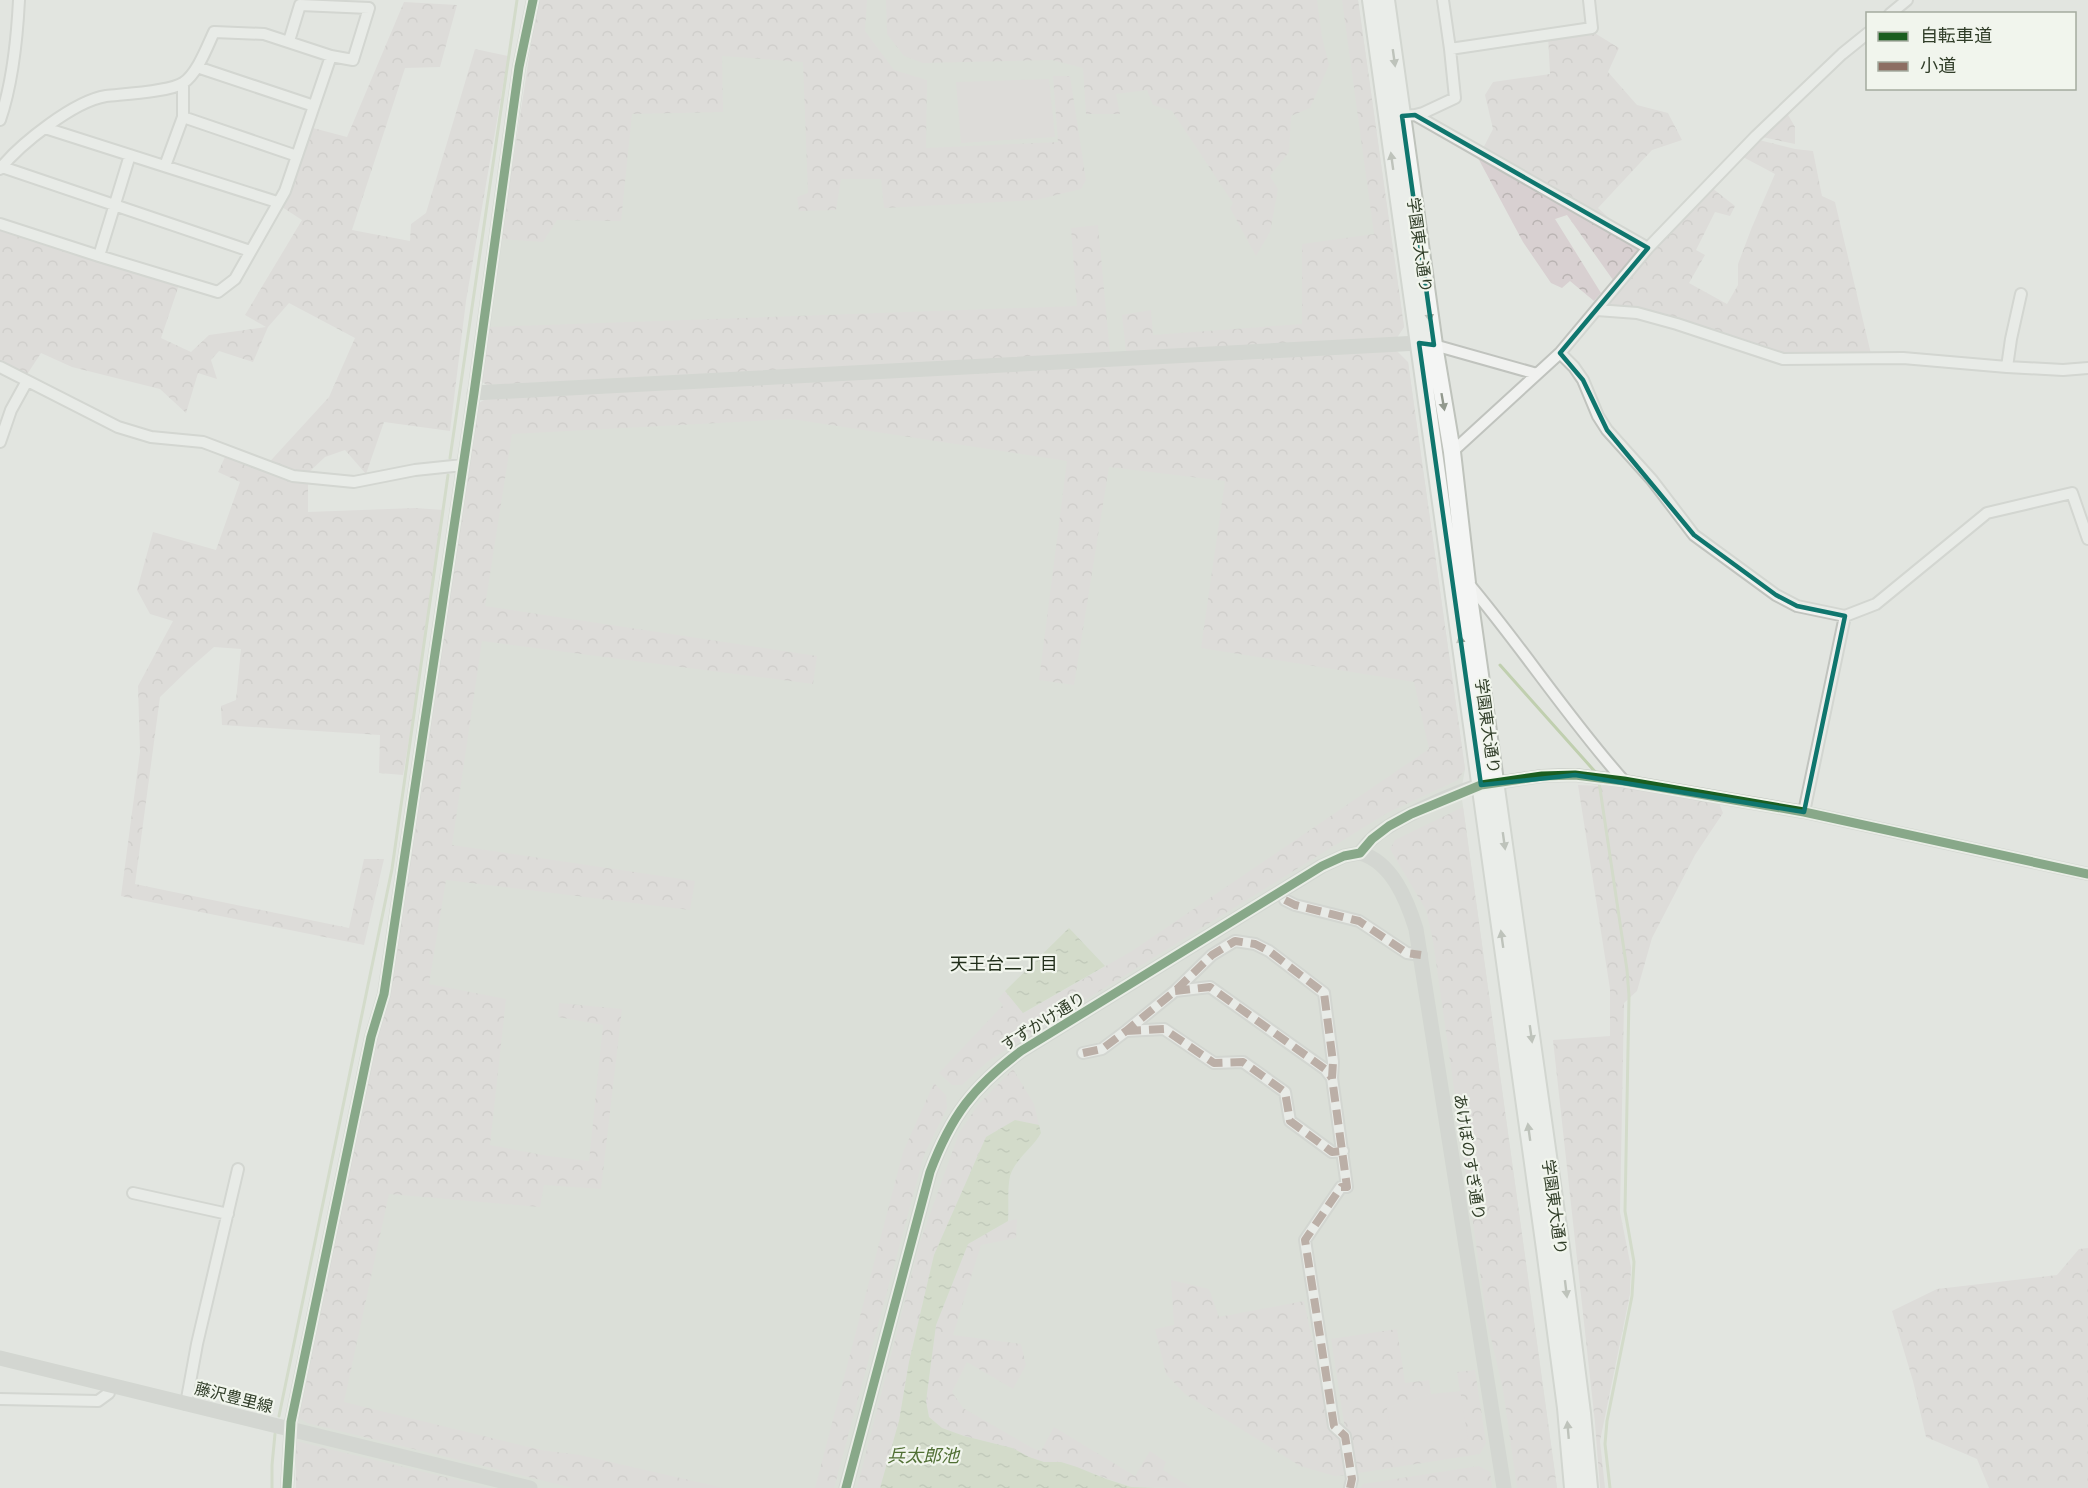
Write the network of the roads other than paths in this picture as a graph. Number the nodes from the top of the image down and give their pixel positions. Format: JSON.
{"nodes":[{"id":1,"x":18,"y":0,"type":"edge"},
{"id":2,"x":533,"y":0,"type":"edge"},
{"id":3,"x":1371,"y":0,"type":"edge"},
{"id":4,"x":1386,"y":0,"type":"edge"},
{"id":5,"x":1443,"y":0,"type":"edge"},
{"id":6,"x":1589,"y":0,"type":"edge"},
{"id":7,"x":1907,"y":0,"type":"edge"},
{"id":8,"x":1892,"y":12,"type":"edge"},
{"id":9,"x":1866,"y":35,"type":"edge"},
{"id":10,"x":289,"y":41,"type":"junction"},
{"id":11,"x":1450,"y":50,"type":"junction"},
{"id":12,"x":331,"y":56,"type":"junction"},
{"id":13,"x":197,"y":67,"type":"junction"},
{"id":14,"x":183,"y":83,"type":"junction"},
{"id":15,"x":314,"y":106,"type":"junction"},
{"id":16,"x":1408,"y":115,"type":"junction"},
{"id":17,"x":183,"y":117,"type":"junction"},
{"id":18,"x":0,"y":120,"type":"edge"},
{"id":19,"x":45,"y":128,"type":"junction"},
{"id":20,"x":130,"y":155,"type":"junction"},
{"id":21,"x":297,"y":156,"type":"junction"},
{"id":22,"x":165,"y":166,"type":"junction"},
{"id":23,"x":1,"y":168,"type":"edge"},
{"id":24,"x":277,"y":202,"type":"junction"},
{"id":25,"x":115,"y":205,"type":"junction"},
{"id":26,"x":0,"y":224,"type":"edge"},
{"id":27,"x":1648,"y":248,"type":"junction"},
{"id":28,"x":250,"y":251,"type":"junction"},
{"id":29,"x":99,"y":256,"type":"junction"},
{"id":30,"x":2021,"y":294,"type":"dead end"},
{"id":31,"x":1597,"y":310,"type":"junction"},
{"id":32,"x":1426,"y":344,"type":"junction"},
{"id":33,"x":1560,"y":353,"type":"junction"},
{"id":34,"x":2007,"y":367,"type":"junction"},
{"id":35,"x":0,"y":368,"type":"edge"},
{"id":36,"x":2088,"y":368,"type":"edge"},
{"id":37,"x":1537,"y":374,"type":"junction"},
{"id":38,"x":27,"y":381,"type":"junction"},
{"id":39,"x":474,"y":393,"type":"junction"},
{"id":40,"x":0,"y":442,"type":"edge"},
{"id":41,"x":1452,"y":452,"type":"junction"},
{"id":42,"x":463,"y":465,"type":"junction"},
{"id":43,"x":2088,"y":539,"type":"edge"},
{"id":44,"x":1467,"y":583,"type":"junction"},
{"id":45,"x":1845,"y":616,"type":"junction"},
{"id":46,"x":1623,"y":780,"type":"junction"},
{"id":47,"x":1489,"y":784,"type":"junction"},
{"id":48,"x":1804,"y":812,"type":"junction"},
{"id":49,"x":1360,"y":853,"type":"junction"},
{"id":50,"x":2088,"y":874,"type":"edge"},
{"id":51,"x":1285,"y":900,"type":"dead end"},
{"id":52,"x":1421,"y":954,"type":"junction"},
{"id":53,"x":1174,"y":991,"type":"junction"},
{"id":54,"x":1126,"y":1031,"type":"junction"},
{"id":55,"x":1083,"y":1053,"type":"dead end"},
{"id":56,"x":1332,"y":1078,"type":"junction"},
{"id":57,"x":1343,"y":1150,"type":"junction"},
{"id":58,"x":238,"y":1169,"type":"dead end"},
{"id":59,"x":133,"y":1193,"type":"dead end"},
{"id":60,"x":228,"y":1214,"type":"junction"},
{"id":61,"x":0,"y":1358,"type":"edge"},
{"id":62,"x":110,"y":1385,"type":"junction"},
{"id":63,"x":0,"y":1399,"type":"edge"},
{"id":64,"x":186,"y":1404,"type":"junction"},
{"id":65,"x":290,"y":1429,"type":"junction"},
{"id":66,"x":287,"y":1488,"type":"edge"},
{"id":67,"x":530,"y":1488,"type":"edge"},
{"id":68,"x":846,"y":1488,"type":"edge"},
{"id":69,"x":1350,"y":1488,"type":"edge"},
{"id":70,"x":1504,"y":1488,"type":"edge"},
{"id":71,"x":1573,"y":1488,"type":"edge"},
{"id":72,"x":1589,"y":1488,"type":"edge"}],
"edges":[{"from":1,"to":18,"type":"street"},
{"from":2,"to":39,"type":"street"},
{"from":32,"to":3,"type":"main road","name":"学園東大通り","one_way":true},
{"from":4,"to":16,"type":"main road","name":"学園東大通り","one_way":true},
{"from":5,"to":11,"type":"street"},
{"from":6,"to":11,"type":"street"},
{"from":7,"to":8,"type":"street"},
{"from":9,"to":27,"type":"street"},
{"from":10,"to":12,"type":"street"},
{"from":10,"to":12,"type":"street"},
{"from":10,"to":13,"type":"street"},
{"from":11,"to":16,"type":"street"},
{"from":12,"to":15,"type":"street"},
{"from":13,"to":14,"type":"street"},
{"from":13,"to":15,"type":"street"},
{"from":14,"to":17,"type":"street"},
{"from":14,"to":19,"type":"street"},
{"from":15,"to":21,"type":"street"},
{"from":16,"to":27,"type":"street"},
{"from":16,"to":32,"type":"main road","name":"学園東大通り","one_way":true},
{"from":17,"to":21,"type":"street"},
{"from":17,"to":22,"type":"street"},
{"from":19,"to":20,"type":"street"},
{"from":19,"to":23,"type":"street"},
{"from":20,"to":22,"type":"street"},
{"from":20,"to":25,"type":"street"},
{"from":21,"to":24,"type":"street"},
{"from":22,"to":24,"type":"street"},
{"from":23,"to":25,"type":"street"},
{"from":24,"to":28,"type":"street"},
{"from":25,"to":28,"type":"street"},
{"from":25,"to":29,"type":"street"},
{"from":26,"to":29,"type":"street"},
{"from":27,"to":31,"type":"street"},
{"from":28,"to":29,"type":"street"},
{"from":30,"to":34,"type":"street"},
{"from":31,"to":33,"type":"street"},
{"from":31,"to":34,"type":"street"},
{"from":32,"to":37,"type":"street"},
{"from":32,"to":39,"type":"street"},
{"from":32,"to":41,"type":"main road","name":"学園東大通り","one_way":true},
{"from":47,"to":32,"type":"main road","name":"学園東大通り","one_way":true},
{"from":33,"to":37,"type":"street"},
{"from":33,"to":45,"type":"street"},
{"from":34,"to":36,"type":"street"},
{"from":35,"to":38,"type":"street"},
{"from":37,"to":41,"type":"street"},
{"from":38,"to":40,"type":"street"},
{"from":38,"to":42,"type":"street"},
{"from":39,"to":42,"type":"street"},
{"from":41,"to":44,"type":"main road","name":"学園東大通り"},
{"from":42,"to":65,"type":"street"},
{"from":43,"to":45,"type":"street"},
{"from":44,"to":46,"type":"street"},
{"from":44,"to":47,"type":"main road","name":"学園東大通り"},
{"from":45,"to":48,"type":"street"},
{"from":46,"to":47,"type":"street"},
{"from":46,"to":48,"type":"street"},
{"from":47,"to":49,"type":"street","name":"すずかけ通り"},
{"from":71,"to":47,"type":"main road","name":"学園東大通り","one_way":true},
{"from":47,"to":72,"type":"main road","name":"学園東大通り","one_way":true},
{"from":48,"to":50,"type":"street"},
{"from":49,"to":52,"type":"street","name":"あけぼのすぎ通り"},
{"from":49,"to":68,"type":"street","name":"すずかけ通り"},
{"from":51,"to":52,"type":"street"},
{"from":52,"to":70,"type":"street","name":"あけぼのすぎ通り"},
{"from":53,"to":54,"type":"street"},
{"from":53,"to":56,"type":"street"},
{"from":53,"to":56,"type":"street"},
{"from":54,"to":55,"type":"street"},
{"from":54,"to":57,"type":"street"},
{"from":56,"to":57,"type":"street"},
{"from":57,"to":69,"type":"street"},
{"from":58,"to":60,"type":"street"},
{"from":59,"to":60,"type":"street"},
{"from":60,"to":64,"type":"street"},
{"from":61,"to":62,"type":"street","name":"藤沢豊里線"},
{"from":62,"to":63,"type":"street"},
{"from":62,"to":64,"type":"street","name":"藤沢豊里線"},
{"from":64,"to":65,"type":"street","name":"藤沢豊里線"},
{"from":65,"to":66,"type":"street"},
{"from":65,"to":67,"type":"street","name":"藤沢豊里線"}]}
